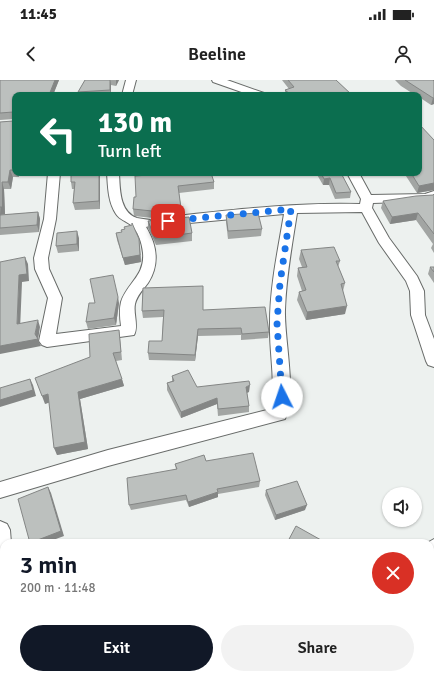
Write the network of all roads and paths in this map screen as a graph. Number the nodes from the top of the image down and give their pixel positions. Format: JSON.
{"nodes":[{"id":1,"x":131,"y":80,"type":"edge"},
{"id":2,"x":217,"y":80,"type":"edge"},
{"id":3,"x":128,"y":92,"type":"edge"},
{"id":4,"x":251,"y":92,"type":"edge"},
{"id":5,"x":54,"y":176,"type":"edge"},
{"id":6,"x":113,"y":176,"type":"edge"},
{"id":7,"x":354,"y":176,"type":"edge"},
{"id":8,"x":434,"y":195,"type":"edge"},
{"id":9,"x":366,"y":204,"type":"junction"},
{"id":10,"x":291,"y":209,"type":"junction"},
{"id":11,"x":136,"y":222,"type":"junction"},
{"id":12,"x":434,"y":361,"type":"edge"},
{"id":13,"x":0,"y":490,"type":"edge"}],
"edges":[{"from":1,"to":3,"type":"street"},
{"from":2,"to":4,"type":"street"},
{"from":5,"to":11,"type":"street"},
{"from":6,"to":11,"type":"street"},
{"from":7,"to":9,"type":"street"},
{"from":8,"to":9,"type":"street"},
{"from":9,"to":10,"type":"street"},
{"from":9,"to":12,"type":"street"},
{"from":10,"to":11,"type":"street"},
{"from":10,"to":13,"type":"street"}]}
